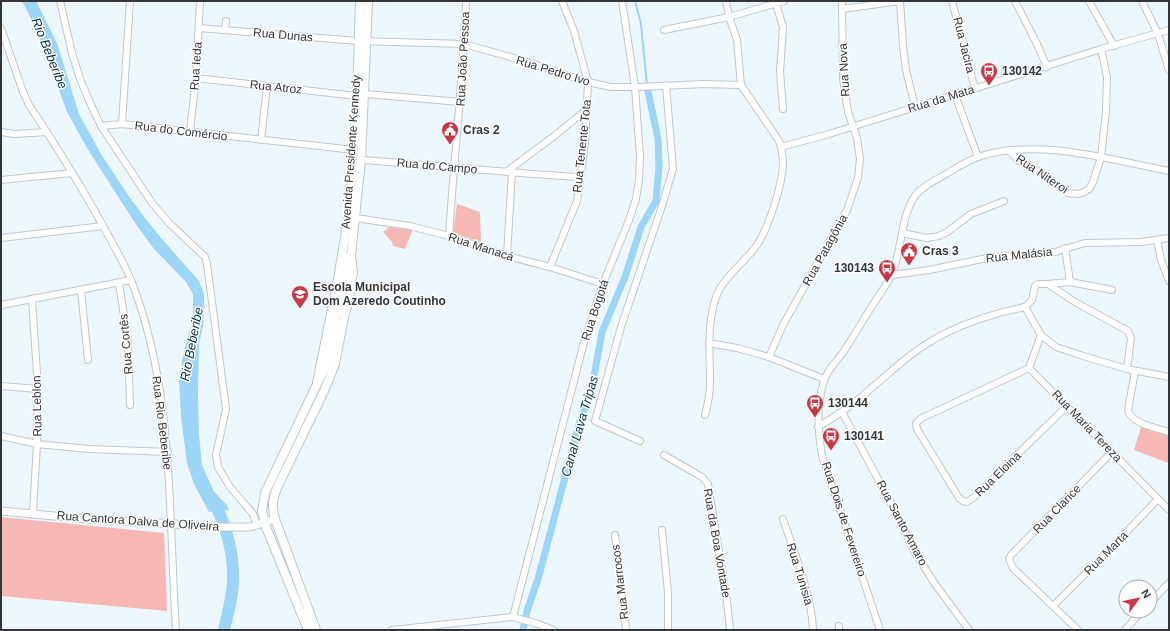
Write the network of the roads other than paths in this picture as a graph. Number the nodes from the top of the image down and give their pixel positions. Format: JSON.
{"nodes":[{"id":1,"x":60,"y":1,"type":"edge"},
{"id":2,"x":130,"y":1,"type":"edge"},
{"id":3,"x":200,"y":1,"type":"edge"},
{"id":4,"x":360,"y":1,"type":"edge"},
{"id":5,"x":368,"y":1,"type":"edge"},
{"id":6,"x":466,"y":1,"type":"edge"},
{"id":7,"x":562,"y":1,"type":"edge"},
{"id":8,"x":622,"y":1,"type":"edge"},
{"id":9,"x":726,"y":1,"type":"edge"},
{"id":10,"x":784,"y":1,"type":"edge"},
{"id":11,"x":842,"y":1,"type":"edge"},
{"id":12,"x":900,"y":1,"type":"edge"},
{"id":13,"x":952,"y":1,"type":"edge"},
{"id":14,"x":1015,"y":1,"type":"edge"},
{"id":15,"x":1089,"y":1,"type":"edge"},
{"id":16,"x":1142,"y":1,"type":"edge"},
{"id":17,"x":776,"y":4,"type":"junction"},
{"id":18,"x":842,"y":9,"type":"junction"},
{"id":19,"x":729,"y":18,"type":"junction"},
{"id":20,"x":226,"y":21,"type":"dead end"},
{"id":21,"x":1,"y":28,"type":"edge"},
{"id":22,"x":199,"y":28,"type":"junction"},
{"id":23,"x":225,"y":30,"type":"junction"},
{"id":24,"x":664,"y":30,"type":"dead end"},
{"id":25,"x":1169,"y":30,"type":"edge"},
{"id":26,"x":1158,"y":34,"type":"junction"},
{"id":27,"x":363,"y":41,"type":"junction"},
{"id":28,"x":464,"y":44,"type":"junction"},
{"id":29,"x":1114,"y":46,"type":"junction"},
{"id":30,"x":1102,"y":49,"type":"junction"},
{"id":31,"x":1047,"y":67,"type":"junction"},
{"id":32,"x":1169,"y":70,"type":"edge"},
{"id":33,"x":196,"y":78,"type":"junction"},
{"id":34,"x":588,"y":82,"type":"junction"},
{"id":35,"x":666,"y":85,"type":"junction"},
{"id":36,"x":740,"y":85,"type":"junction"},
{"id":37,"x":267,"y":86,"type":"junction"},
{"id":38,"x":637,"y":87,"type":"junction"},
{"id":39,"x":976,"y":88,"type":"junction"},
{"id":40,"x":361,"y":95,"type":"junction"},
{"id":41,"x":956,"y":96,"type":"junction"},
{"id":42,"x":460,"y":102,"type":"junction"},
{"id":43,"x":914,"y":107,"type":"junction"},
{"id":44,"x":783,"y":109,"type":"dead end"},
{"id":45,"x":586,"y":110,"type":"junction"},
{"id":46,"x":122,"y":124,"type":"junction"},
{"id":47,"x":101,"y":126,"type":"junction"},
{"id":48,"x":852,"y":127,"type":"junction"},
{"id":49,"x":190,"y":131,"type":"junction"},
{"id":50,"x":1,"y":132,"type":"edge"},
{"id":51,"x":47,"y":132,"type":"junction"},
{"id":52,"x":857,"y":138,"type":"joint"},
{"id":53,"x":261,"y":140,"type":"junction"},
{"id":54,"x":781,"y":147,"type":"junction"},
{"id":55,"x":354,"y":150,"type":"junction"},
{"id":56,"x":1008,"y":150,"type":"junction"},
{"id":57,"x":978,"y":157,"type":"junction"},
{"id":58,"x":1101,"y":157,"type":"junction"},
{"id":59,"x":361,"y":160,"type":"junction"},
{"id":60,"x":454,"y":166,"type":"junction"},
{"id":61,"x":1169,"y":171,"type":"edge"},
{"id":62,"x":509,"y":172,"type":"junction"},
{"id":63,"x":72,"y":173,"type":"junction"},
{"id":64,"x":580,"y":177,"type":"junction"},
{"id":65,"x":1,"y":180,"type":"edge"},
{"id":66,"x":1004,"y":201,"type":"dead end"},
{"id":67,"x":356,"y":218,"type":"junction"},
{"id":68,"x":103,"y":226,"type":"junction"},
{"id":69,"x":902,"y":233,"type":"junction"},
{"id":70,"x":450,"y":236,"type":"junction"},
{"id":71,"x":1,"y":238,"type":"edge"},
{"id":72,"x":1169,"y":238,"type":"edge"},
{"id":73,"x":1157,"y":240,"type":"junction"},
{"id":74,"x":1065,"y":248,"type":"junction"},
{"id":75,"x":507,"y":256,"type":"junction"},
{"id":76,"x":550,"y":267,"type":"junction"},
{"id":77,"x":892,"y":275,"type":"junction"},
{"id":78,"x":131,"y":280,"type":"junction"},
{"id":79,"x":1169,"y":281,"type":"edge"},
{"id":80,"x":119,"y":282,"type":"junction"},
{"id":81,"x":1070,"y":282,"type":"junction"},
{"id":82,"x":603,"y":284,"type":"junction"},
{"id":83,"x":1048,"y":284,"type":"junction"},
{"id":84,"x":80,"y":290,"type":"junction"},
{"id":85,"x":1112,"y":290,"type":"dead end"},
{"id":86,"x":32,"y":299,"type":"junction"},
{"id":87,"x":1,"y":305,"type":"edge"},
{"id":88,"x":1025,"y":307,"type":"junction"},
{"id":89,"x":1042,"y":335,"type":"junction"},
{"id":90,"x":709,"y":343,"type":"junction"},
{"id":91,"x":769,"y":357,"type":"junction"},
{"id":92,"x":88,"y":360,"type":"dead end"},
{"id":93,"x":1029,"y":368,"type":"junction"},
{"id":94,"x":1127,"y":369,"type":"junction"},
{"id":95,"x":1135,"y":371,"type":"junction"},
{"id":96,"x":1169,"y":377,"type":"edge"},
{"id":97,"x":824,"y":379,"type":"junction"},
{"id":98,"x":1,"y":386,"type":"edge"},
{"id":99,"x":38,"y":389,"type":"junction"},
{"id":100,"x":130,"y":405,"type":"dead end"},
{"id":101,"x":1068,"y":406,"type":"junction"},
{"id":102,"x":842,"y":412,"type":"junction"},
{"id":103,"x":705,"y":415,"type":"dead end"},
{"id":104,"x":818,"y":427,"type":"junction"},
{"id":105,"x":1169,"y":432,"type":"edge"},
{"id":106,"x":1,"y":436,"type":"edge"},
{"id":107,"x":640,"y":441,"type":"dead end"},
{"id":108,"x":37,"y":444,"type":"junction"},
{"id":109,"x":168,"y":452,"type":"junction"},
{"id":110,"x":1112,"y":452,"type":"junction"},
{"id":111,"x":664,"y":455,"type":"dead end"},
{"id":112,"x":1158,"y":499,"type":"junction"},
{"id":113,"x":1169,"y":510,"type":"edge"},
{"id":114,"x":1,"y":511,"type":"edge"},
{"id":115,"x":33,"y":513,"type":"junction"},
{"id":116,"x":275,"y":519,"type":"junction"},
{"id":117,"x":783,"y":519,"type":"dead end"},
{"id":118,"x":171,"y":524,"type":"junction"},
{"id":119,"x":261,"y":524,"type":"junction"},
{"id":120,"x":662,"y":530,"type":"dead end"},
{"id":121,"x":615,"y":535,"type":"dead end"},
{"id":122,"x":1169,"y":583,"type":"edge"},
{"id":123,"x":1158,"y":595,"type":"edge"},
{"id":124,"x":1053,"y":606,"type":"junction"},
{"id":125,"x":513,"y":617,"type":"junction"},
{"id":126,"x":1134,"y":619,"type":"edge"},
{"id":127,"x":176,"y":630,"type":"edge"},
{"id":128,"x":308,"y":630,"type":"edge"},
{"id":129,"x":316,"y":630,"type":"edge"},
{"id":130,"x":392,"y":630,"type":"edge"},
{"id":131,"x":554,"y":630,"type":"edge"},
{"id":132,"x":626,"y":630,"type":"edge"},
{"id":133,"x":668,"y":630,"type":"edge"},
{"id":134,"x":730,"y":630,"type":"edge"},
{"id":135,"x":813,"y":630,"type":"edge"},
{"id":136,"x":880,"y":630,"type":"edge"},
{"id":137,"x":970,"y":630,"type":"edge"},
{"id":138,"x":1078,"y":630,"type":"edge"},
{"id":139,"x":1124,"y":630,"type":"edge"}],
"edges":[{"from":1,"to":47,"type":"street"},
{"from":2,"to":46,"type":"street"},
{"from":3,"to":22,"type":"street","name":"Rua Ieda"},
{"from":4,"to":27,"type":"main road","name":"Avenida Presidente Kennedy"},
{"from":5,"to":27,"type":"main road","name":"Avenida Presidente Kennedy"},
{"from":6,"to":28,"type":"street","name":"Rua João Pessoa"},
{"from":7,"to":34,"type":"street","name":"Rua Tenente Tota"},
{"from":8,"to":38,"type":"street","name":"Rua Bogotá"},
{"from":9,"to":19,"type":"street"},
{"from":10,"to":17,"type":"street"},
{"from":11,"to":18,"type":"street","name":"Rua Nova"},
{"from":12,"to":18,"type":"street"},
{"from":12,"to":43,"type":"street"},
{"from":13,"to":39,"type":"street","name":"Rua Jacira"},
{"from":14,"to":31,"type":"street"},
{"from":15,"to":29,"type":"street"},
{"from":16,"to":26,"type":"street"},
{"from":17,"to":19,"type":"street"},
{"from":17,"to":44,"type":"street"},
{"from":18,"to":48,"type":"street","name":"Rua Nova"},
{"from":19,"to":24,"type":"street"},
{"from":19,"to":36,"type":"street"},
{"from":20,"to":23,"type":"street"},
{"from":21,"to":51,"type":"street","name":"Rua Rio Beberibe"},
{"from":22,"to":23,"type":"street","name":"Rua Dunas"},
{"from":22,"to":33,"type":"street","name":"Rua Ieda"},
{"from":23,"to":27,"type":"street","name":"Rua Dunas"},
{"from":25,"to":26,"type":"street","name":"Rua da Mata"},
{"from":26,"to":29,"type":"street","name":"Rua da Mata"},
{"from":26,"to":32,"type":"street"},
{"from":27,"to":28,"type":"street","name":"Rua Pedro Ivo"},
{"from":27,"to":40,"type":"main road","name":"Avenida Presidente Kennedy"},
{"from":28,"to":34,"type":"street","name":"Rua Pedro Ivo"},
{"from":28,"to":42,"type":"street","name":"Rua João Pessoa"},
{"from":29,"to":30,"type":"street","name":"Rua da Mata"},
{"from":30,"to":31,"type":"street","name":"Rua da Mata"},
{"from":30,"to":58,"type":"street"},
{"from":31,"to":39,"type":"street","name":"Rua da Mata"},
{"from":33,"to":37,"type":"street","name":"Rua Atroz"},
{"from":33,"to":49,"type":"street","name":"Rua Ieda"},
{"from":34,"to":38,"type":"street","name":"Rua Pedro Ivo"},
{"from":34,"to":45,"type":"street","name":"Rua Tenente Tota"},
{"from":35,"to":36,"type":"street","name":"Rua Pedro Ivo"},
{"from":35,"to":38,"type":"street","name":"Rua Pedro Ivo"},
{"from":35,"to":107,"type":"street"},
{"from":36,"to":54,"type":"street"},
{"from":37,"to":40,"type":"street","name":"Rua Atroz"},
{"from":37,"to":53,"type":"street"},
{"from":38,"to":82,"type":"street","name":"Rua Bogotá"},
{"from":39,"to":41,"type":"street","name":"Rua da Mata"},
{"from":40,"to":42,"type":"street","name":"Rua Atroz"},
{"from":40,"to":55,"type":"main road","name":"Avenida Presidente Kennedy"},
{"from":40,"to":59,"type":"main road","name":"Avenida Presidente Kennedy"},
{"from":41,"to":43,"type":"street","name":"Rua da Mata"},
{"from":41,"to":57,"type":"street"},
{"from":42,"to":60,"type":"street","name":"Rua João Pessoa"},
{"from":43,"to":48,"type":"street","name":"Rua da Mata"},
{"from":45,"to":62,"type":"street"},
{"from":45,"to":64,"type":"street","name":"Rua Tenente Tota"},
{"from":46,"to":47,"type":"street","name":"Rua do Comércio"},
{"from":46,"to":49,"type":"street","name":"Rua do Comércio"},
{"from":47,"to":119,"type":"street"},
{"from":48,"to":52,"type":"street","name":"Rua Nova"},
{"from":48,"to":54,"type":"street","name":"Rua da Mata"},
{"from":49,"to":53,"type":"street","name":"Rua do Comércio"},
{"from":50,"to":51,"type":"street"},
{"from":51,"to":63,"type":"street","name":"Rua Rio Beberibe"},
{"from":52,"to":91,"type":"street","name":"Rua Patagônia"},
{"from":53,"to":55,"type":"street","name":"Rua do Comércio"},
{"from":54,"to":90,"type":"street"},
{"from":55,"to":119,"type":"main road","name":"Avenida Presidente Kennedy"},
{"from":56,"to":57,"type":"street","name":"Rua Dois de Fevereiro"},
{"from":56,"to":58,"type":"street","name":"Rua Dois de Fevereiro"},
{"from":56,"to":58,"type":"street","name":"Rua Niteroi"},
{"from":57,"to":69,"type":"street","name":"Rua Dois de Fevereiro"},
{"from":58,"to":61,"type":"street","name":"Rua Dois de Fevereiro"},
{"from":59,"to":60,"type":"street","name":"Rua do Campo"},
{"from":59,"to":67,"type":"main road","name":"Avenida Presidente Kennedy"},
{"from":60,"to":62,"type":"street","name":"Rua do Campo"},
{"from":60,"to":70,"type":"street","name":"Rua João Pessoa"},
{"from":62,"to":64,"type":"street","name":"Rua do Campo"},
{"from":62,"to":75,"type":"street"},
{"from":63,"to":65,"type":"street"},
{"from":63,"to":68,"type":"street","name":"Rua Rio Beberibe"},
{"from":64,"to":76,"type":"street","name":"Rua Tenente Tota"},
{"from":66,"to":69,"type":"street"},
{"from":67,"to":70,"type":"street","name":"Rua Manacá"},
{"from":67,"to":116,"type":"main road","name":"Avenida Presidente Kennedy"},
{"from":68,"to":71,"type":"street"},
{"from":68,"to":78,"type":"street","name":"Rua Rio Beberibe"},
{"from":69,"to":77,"type":"street","name":"Rua Dois de Fevereiro"},
{"from":70,"to":75,"type":"street","name":"Rua Manacá"},
{"from":72,"to":73,"type":"street","name":"Rua Malásia"},
{"from":73,"to":74,"type":"street","name":"Rua Malásia"},
{"from":73,"to":79,"type":"street"},
{"from":74,"to":77,"type":"street","name":"Rua Malásia"},
{"from":74,"to":81,"type":"street"},
{"from":75,"to":76,"type":"street","name":"Rua Manacá"},
{"from":76,"to":82,"type":"street","name":"Rua Manacá"},
{"from":77,"to":97,"type":"street","name":"Rua Dois de Fevereiro"},
{"from":78,"to":80,"type":"street"},
{"from":78,"to":109,"type":"street","name":"Rua Rio Beberibe"},
{"from":80,"to":84,"type":"street"},
{"from":80,"to":100,"type":"street","name":"Rua Cortês"},
{"from":81,"to":83,"type":"street"},
{"from":81,"to":85,"type":"street"},
{"from":82,"to":125,"type":"street","name":"Rua Bogotá"},
{"from":83,"to":88,"type":"street"},
{"from":83,"to":94,"type":"street"},
{"from":84,"to":86,"type":"street"},
{"from":84,"to":92,"type":"street"},
{"from":86,"to":87,"type":"street"},
{"from":86,"to":99,"type":"street","name":"Rua Leblon"},
{"from":88,"to":89,"type":"street"},
{"from":88,"to":102,"type":"street"},
{"from":89,"to":93,"type":"street"},
{"from":89,"to":94,"type":"street"},
{"from":90,"to":91,"type":"street"},
{"from":90,"to":103,"type":"street"},
{"from":91,"to":97,"type":"street"},
{"from":93,"to":101,"type":"street","name":"Rua Maria Tereza"},
{"from":93,"to":101,"type":"street","name":"Rua Eloina"},
{"from":94,"to":95,"type":"street"},
{"from":95,"to":96,"type":"street"},
{"from":95,"to":105,"type":"street"},
{"from":97,"to":104,"type":"street","name":"Rua Dois de Fevereiro"},
{"from":98,"to":99,"type":"street"},
{"from":99,"to":108,"type":"street","name":"Rua Leblon"},
{"from":101,"to":110,"type":"street","name":"Rua Maria Tereza"},
{"from":102,"to":104,"type":"street"},
{"from":102,"to":137,"type":"street","name":"Rua Santo Amaro"},
{"from":104,"to":136,"type":"street","name":"Rua Dois de Fevereiro"},
{"from":106,"to":108,"type":"street"},
{"from":108,"to":109,"type":"street"},
{"from":108,"to":115,"type":"street","name":"Rua Leblon"},
{"from":109,"to":118,"type":"street","name":"Rua Rio Beberibe"},
{"from":110,"to":112,"type":"street","name":"Rua Maria Tereza"},
{"from":110,"to":124,"type":"street","name":"Rua Clarice"},
{"from":111,"to":134,"type":"street","name":"Rua da Boa Vontade"},
{"from":112,"to":113,"type":"street","name":"Rua Maria Tereza"},
{"from":112,"to":124,"type":"street","name":"Rua Marta"},
{"from":114,"to":115,"type":"street","name":"Rua Cantora Dalva de Oliveira"},
{"from":115,"to":118,"type":"street","name":"Rua Cantora Dalva de Oliveira"},
{"from":116,"to":119,"type":"street","name":"Rua Cantora Dalva de Oliveira"},
{"from":116,"to":129,"type":"main road","name":"Avenida Presidente Kennedy"},
{"from":117,"to":135,"type":"street","name":"Rua Tunísia"},
{"from":118,"to":119,"type":"street","name":"Rua Cantora Dalva de Oliveira"},
{"from":118,"to":127,"type":"street","name":"Rua Rio Beberibe"},
{"from":119,"to":128,"type":"main road","name":"Avenida Presidente Kennedy"},
{"from":120,"to":133,"type":"street"},
{"from":121,"to":132,"type":"street","name":"Rua Marrocos"},
{"from":122,"to":123,"type":"street"},
{"from":124,"to":138,"type":"street"},
{"from":125,"to":130,"type":"street"},
{"from":125,"to":131,"type":"street"},
{"from":126,"to":139,"type":"street"}]}
